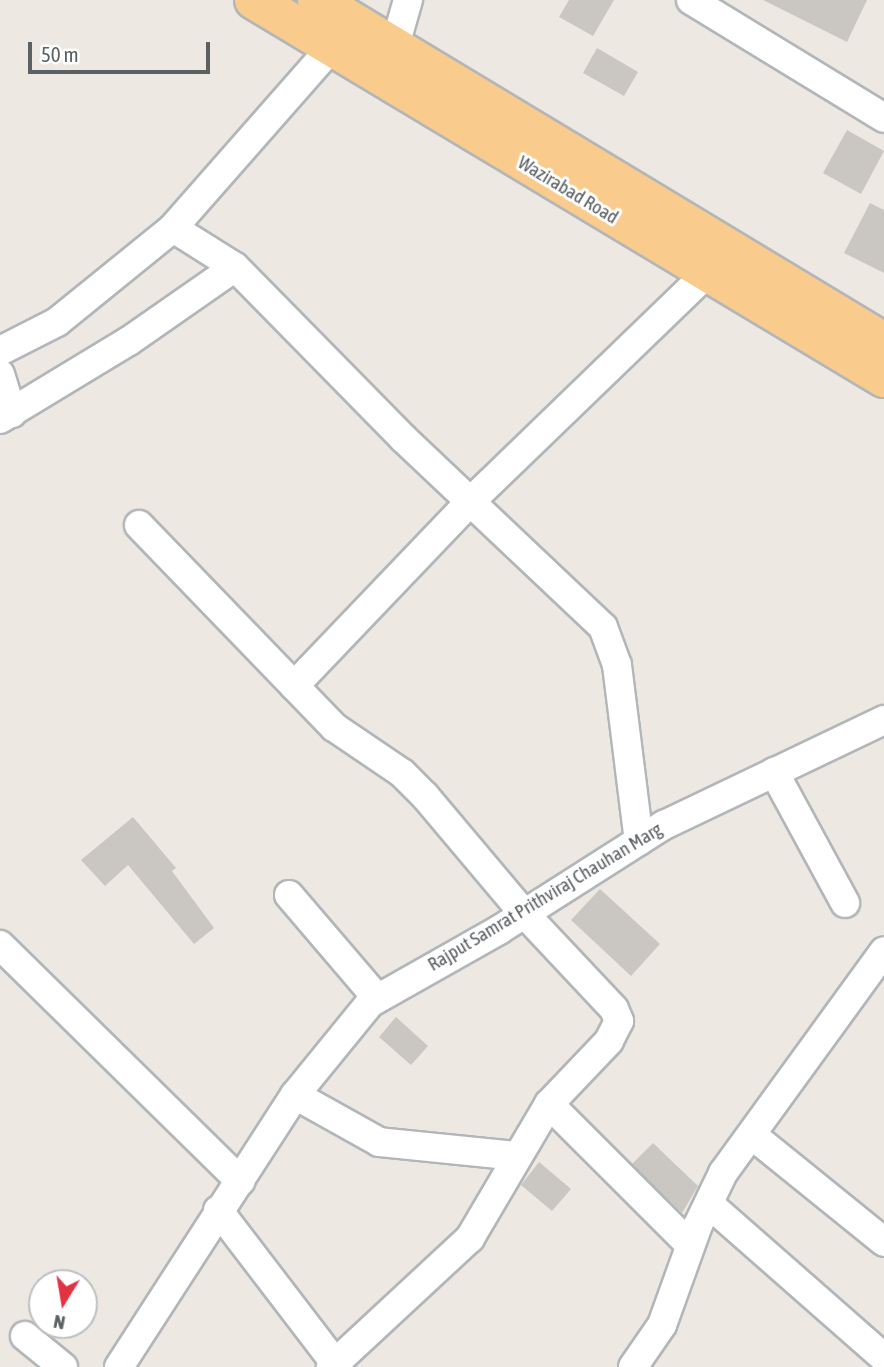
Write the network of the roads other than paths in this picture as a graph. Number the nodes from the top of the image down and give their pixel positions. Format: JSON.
{"nodes":[{"id":1,"x":254,"y":0,"type":"edge"},
{"id":2,"x":317,"y":0,"type":"edge"},
{"id":3,"x":408,"y":0,"type":"edge"},
{"id":4,"x":691,"y":0,"type":"edge"},
{"id":5,"x":343,"y":35,"type":"junction"},
{"id":6,"x":390,"y":63,"type":"junction"},
{"id":7,"x":884,"y":118,"type":"edge"},
{"id":8,"x":173,"y":228,"type":"junction"},
{"id":9,"x":234,"y":267,"type":"junction"},
{"id":10,"x":706,"y":274,"type":"junction"},
{"id":11,"x":884,"y":342,"type":"edge"},
{"id":12,"x":0,"y":351,"type":"edge"},
{"id":13,"x":0,"y":374,"type":"edge"},
{"id":14,"x":884,"y":378,"type":"edge"},
{"id":15,"x":6,"y":416,"type":"edge"},
{"id":16,"x":471,"y":501,"type":"junction"},
{"id":17,"x":139,"y":525,"type":"dead end"},
{"id":18,"x":294,"y":686,"type":"junction"},
{"id":19,"x":884,"y":720,"type":"edge"},
{"id":20,"x":774,"y":772,"type":"junction"},
{"id":21,"x":639,"y":841,"type":"junction"},
{"id":22,"x":289,"y":895,"type":"dead end"},
{"id":23,"x":845,"y":903,"type":"dead end"},
{"id":24,"x":522,"y":911,"type":"junction"},
{"id":25,"x":0,"y":945,"type":"edge"},
{"id":26,"x":882,"y":959,"type":"edge"},
{"id":27,"x":377,"y":998,"type":"junction"},
{"id":28,"x":295,"y":1095,"type":"junction"},
{"id":29,"x":549,"y":1104,"type":"junction"},
{"id":30,"x":752,"y":1135,"type":"junction"},
{"id":31,"x":516,"y":1156,"type":"junction"},
{"id":32,"x":240,"y":1181,"type":"junction"},
{"id":33,"x":709,"y":1205,"type":"junction"},
{"id":34,"x":218,"y":1210,"type":"junction"},
{"id":35,"x":884,"y":1242,"type":"edge"},
{"id":36,"x":690,"y":1245,"type":"junction"},
{"id":37,"x":25,"y":1336,"type":"dead end"},
{"id":38,"x":884,"y":1358,"type":"edge"},
{"id":39,"x":649,"y":1361,"type":"edge"},
{"id":40,"x":334,"y":1366,"type":"edge"},
{"id":41,"x":63,"y":1367,"type":"edge"},
{"id":42,"x":119,"y":1367,"type":"edge"}],
"edges":[{"from":1,"to":5,"type":"highway","name":"Wazirabad Road"},
{"from":2,"to":5,"type":"highway","name":"Wazirabad Road"},
{"from":3,"to":6,"type":"street"},
{"from":4,"to":7,"type":"street"},
{"from":5,"to":6,"type":"highway","name":"Wazirabad Road"},
{"from":5,"to":8,"type":"street"},
{"from":6,"to":10,"type":"highway","name":"Wazirabad Road"},
{"from":6,"to":11,"type":"highway","name":"Wazirabad Road"},
{"from":8,"to":9,"type":"street"},
{"from":8,"to":12,"type":"street"},
{"from":9,"to":15,"type":"street"},
{"from":9,"to":16,"type":"street"},
{"from":10,"to":14,"type":"highway","name":"Wazirabad Road"},
{"from":10,"to":16,"type":"street"},
{"from":13,"to":15,"type":"street"},
{"from":16,"to":18,"type":"street"},
{"from":16,"to":21,"type":"street"},
{"from":17,"to":18,"type":"street"},
{"from":18,"to":24,"type":"street"},
{"from":19,"to":20,"type":"street","name":"Rajput Samrat Prithviraj Chauhan Marg"},
{"from":20,"to":21,"type":"street","name":"Rajput Samrat Prithviraj Chauhan Marg"},
{"from":20,"to":23,"type":"street"},
{"from":21,"to":24,"type":"street","name":"Rajput Samrat Prithviraj Chauhan Marg"},
{"from":22,"to":27,"type":"street"},
{"from":24,"to":27,"type":"street","name":"Rajput Samrat Prithviraj Chauhan Marg"},
{"from":24,"to":29,"type":"street"},
{"from":25,"to":32,"type":"street"},
{"from":26,"to":30,"type":"street"},
{"from":27,"to":28,"type":"street","name":"Rajput Samrat Prithviraj Chauhan Marg"},
{"from":28,"to":31,"type":"street"},
{"from":28,"to":32,"type":"street","name":"Rajput Samrat Prithviraj Chauhan Marg"},
{"from":29,"to":31,"type":"street"},
{"from":29,"to":36,"type":"street"},
{"from":30,"to":33,"type":"street"},
{"from":30,"to":35,"type":"street"},
{"from":31,"to":40,"type":"street"},
{"from":32,"to":34,"type":"street","name":"Rajput Samrat Prithviraj Chauhan Marg"},
{"from":33,"to":36,"type":"street"},
{"from":33,"to":38,"type":"street"},
{"from":34,"to":40,"type":"street"},
{"from":34,"to":42,"type":"street","name":"Rajput Samrat Prithviraj Chauhan Marg"},
{"from":36,"to":39,"type":"street"},
{"from":37,"to":41,"type":"street"}]}
